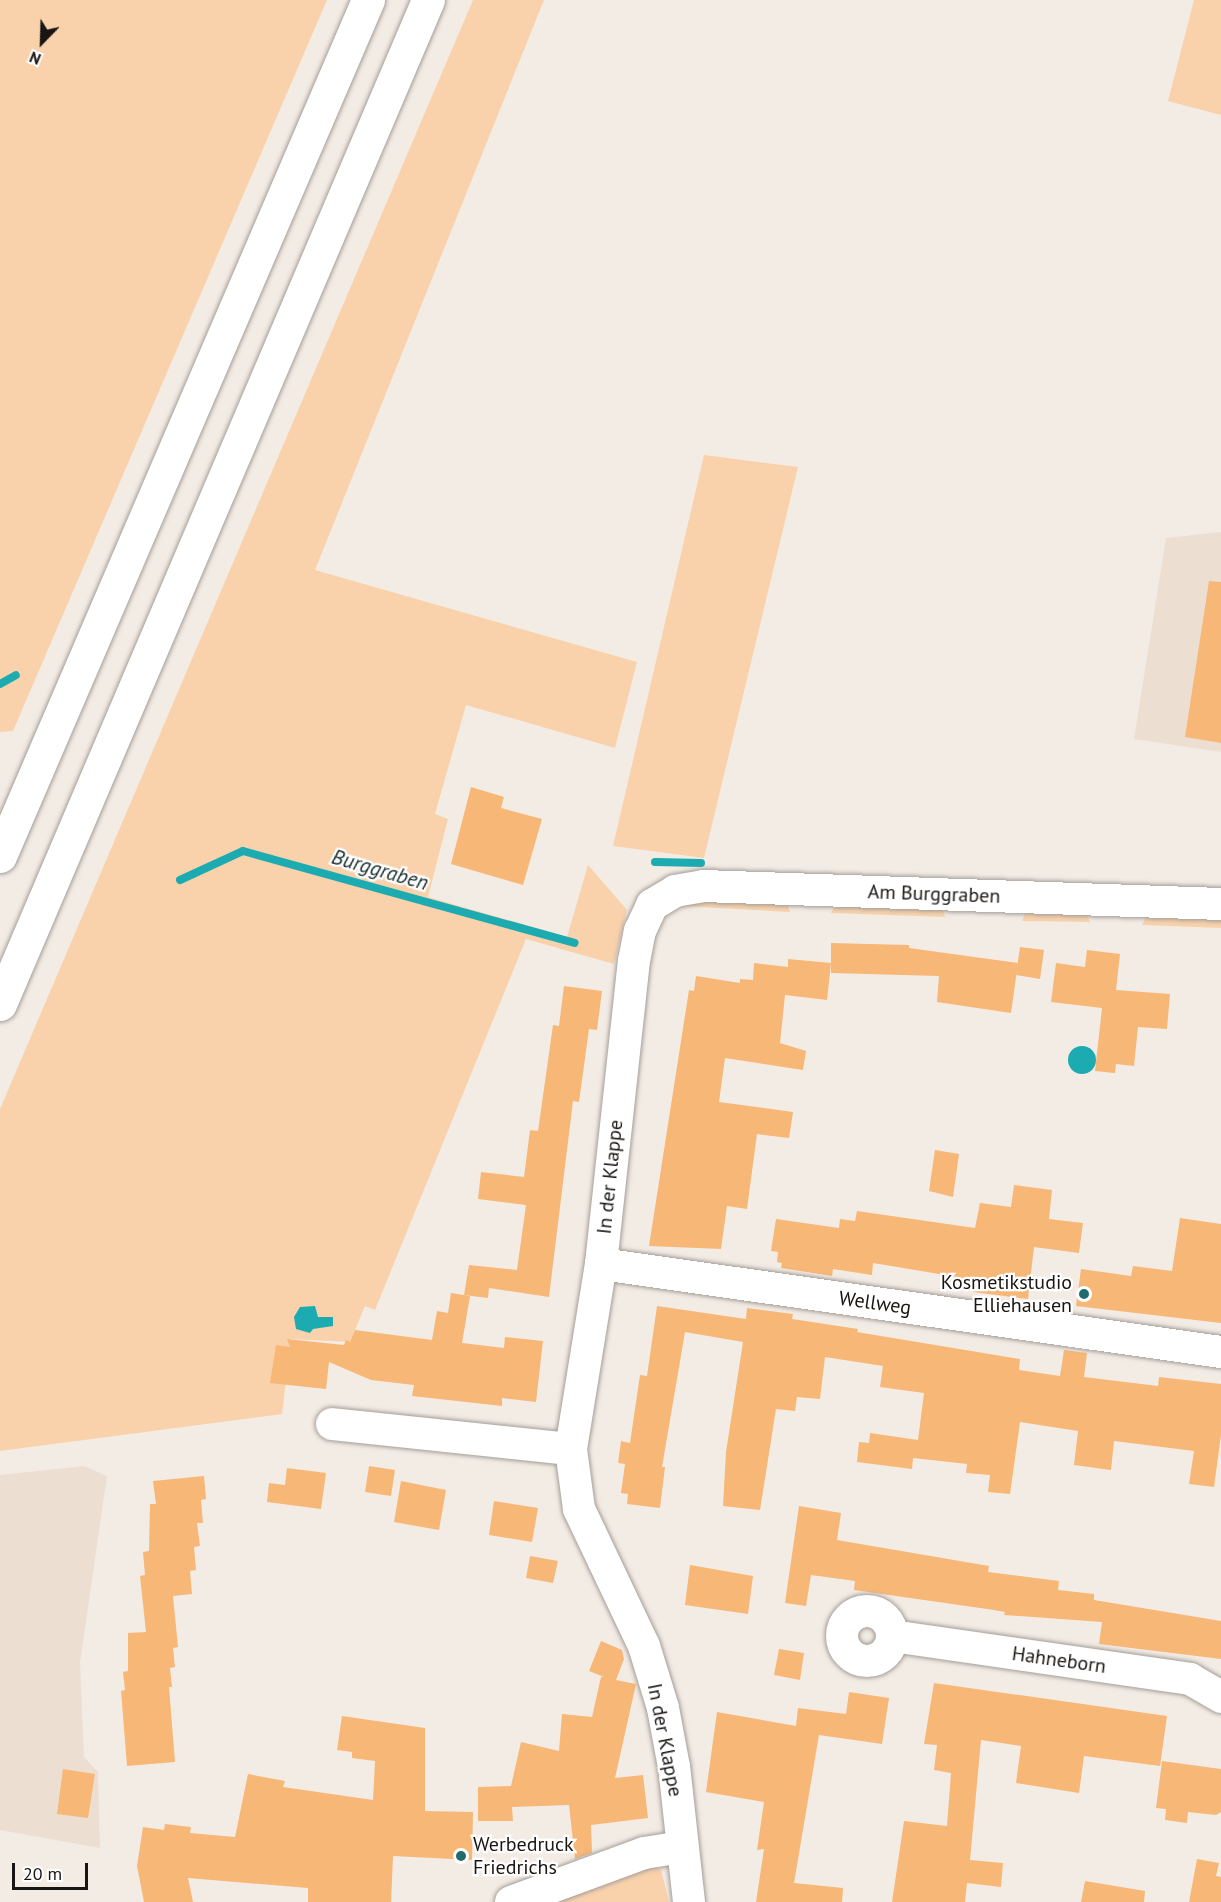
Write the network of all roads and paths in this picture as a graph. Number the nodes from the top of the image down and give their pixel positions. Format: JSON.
{"nodes":[{"id":1,"x":368,"y":0,"type":"edge"},
{"id":2,"x":428,"y":0,"type":"edge"},
{"id":3,"x":0,"y":856,"type":"edge"},
{"id":4,"x":1221,"y":904,"type":"edge"},
{"id":5,"x":652,"y":905,"type":"joint"},
{"id":6,"x":0,"y":1004,"type":"edge"},
{"id":7,"x":601,"y":1264,"type":"junction"},
{"id":8,"x":1221,"y":1352,"type":"edge"},
{"id":9,"x":332,"y":1424,"type":"dead end"},
{"id":10,"x":571,"y":1449,"type":"junction"},
{"id":11,"x":892,"y":1636,"type":"dead end"},
{"id":12,"x":1221,"y":1697,"type":"edge"},
{"id":13,"x":681,"y":1847,"type":"junction"},
{"id":14,"x":511,"y":1902,"type":"edge"},
{"id":15,"x":689,"y":1902,"type":"edge"}],
"edges":[{"from":1,"to":3,"type":"highway"},
{"from":2,"to":6,"type":"highway"},
{"from":4,"to":5,"type":"street","name":"Am Burggraben"},
{"from":5,"to":7,"type":"street","name":"In der Klappe"},
{"from":7,"to":8,"type":"street","name":"Wellweg"},
{"from":7,"to":10,"type":"street","name":"In der Klappe"},
{"from":9,"to":10,"type":"street"},
{"from":10,"to":13,"type":"street","name":"In der Klappe"},
{"from":11,"to":12,"type":"street","name":"Hahneborn"},
{"from":13,"to":14,"type":"street"},
{"from":13,"to":15,"type":"street","name":"In der Klappe"}]}
